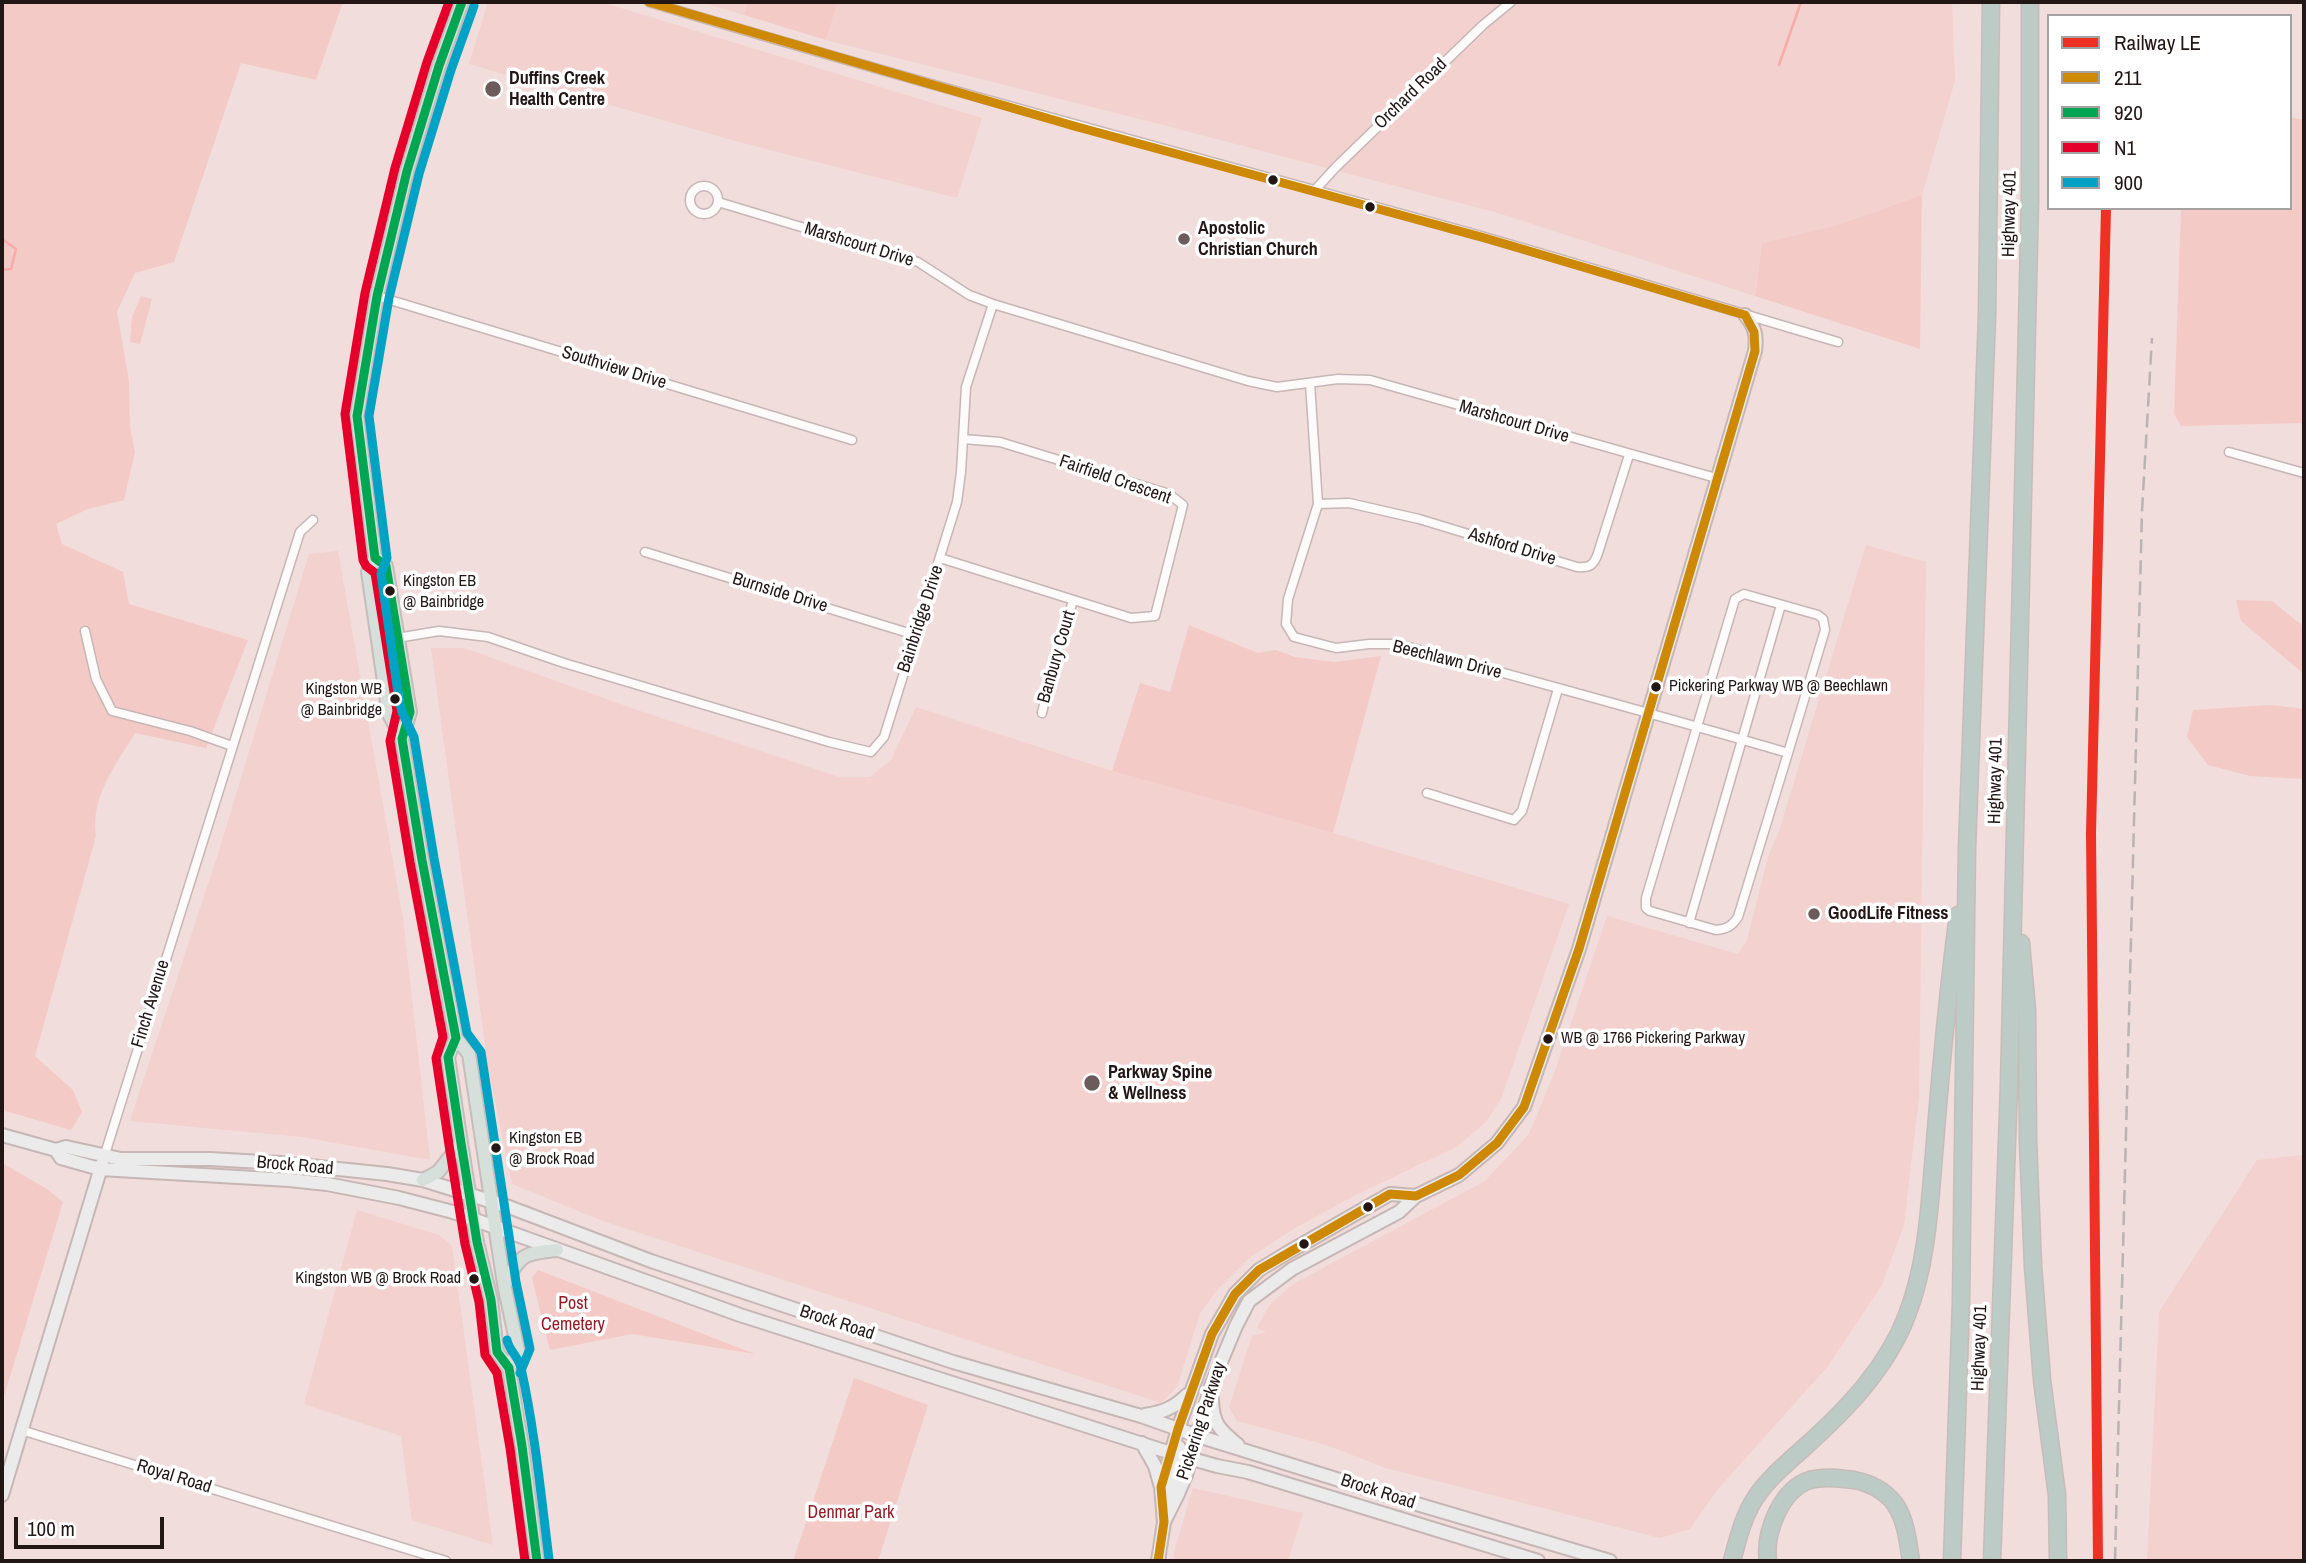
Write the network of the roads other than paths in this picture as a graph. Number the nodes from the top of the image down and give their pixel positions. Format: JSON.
{"nodes":[{"id":1,"x":462,"y":2,"type":"edge"},
{"id":2,"x":649,"y":2,"type":"edge"},
{"id":3,"x":1511,"y":2,"type":"edge"},
{"id":4,"x":1992,"y":2,"type":"edge"},
{"id":5,"x":2030,"y":2,"type":"edge"},
{"id":6,"x":1315,"y":190,"type":"junction"},
{"id":7,"x":718,"y":202,"type":"dead end"},
{"id":8,"x":377,"y":296,"type":"junction"},
{"id":9,"x":993,"y":303,"type":"junction"},
{"id":10,"x":1745,"y":315,"type":"junction"},
{"id":11,"x":1839,"y":342,"type":"dead end"},
{"id":12,"x":1310,"y":383,"type":"junction"},
{"id":13,"x":963,"y":439,"type":"junction"},
{"id":14,"x":852,"y":440,"type":"dead end"},
{"id":15,"x":2229,"y":452,"type":"dead end"},
{"id":16,"x":1629,"y":455,"type":"junction"},
{"id":17,"x":2304,"y":473,"type":"edge"},
{"id":18,"x":1716,"y":478,"type":"junction"},
{"id":19,"x":1318,"y":504,"type":"junction"},
{"id":20,"x":313,"y":520,"type":"dead end"},
{"id":21,"x":645,"y":552,"type":"dead end"},
{"id":22,"x":375,"y":558,"type":"junction"},
{"id":23,"x":940,"y":558,"type":"junction"},
{"id":24,"x":1073,"y":601,"type":"junction"},
{"id":25,"x":1781,"y":605,"type":"junction"},
{"id":26,"x":85,"y":631,"type":"dead end"},
{"id":27,"x":915,"y":635,"type":"junction"},
{"id":28,"x":397,"y":638,"type":"junction"},
{"id":29,"x":379,"y":641,"type":"junction"},
{"id":30,"x":1558,"y":689,"type":"junction"},
{"id":31,"x":1647,"y":711,"type":"junction"},
{"id":32,"x":1042,"y":713,"type":"dead end"},
{"id":33,"x":1698,"y":726,"type":"junction"},
{"id":34,"x":402,"y":739,"type":"junction"},
{"id":35,"x":1743,"y":739,"type":"junction"},
{"id":36,"x":232,"y":746,"type":"junction"},
{"id":37,"x":1788,"y":753,"type":"junction"},
{"id":38,"x":1427,"y":793,"type":"dead end"},
{"id":39,"x":1967,"y":847,"type":"junction"},
{"id":40,"x":2013,"y":867,"type":"junction"},
{"id":41,"x":1689,"y":923,"type":"junction"},
{"id":42,"x":456,"y":1038,"type":"junction"},
{"id":43,"x":2,"y":1135,"type":"edge"},
{"id":44,"x":461,"y":1143,"type":"junction"},
{"id":45,"x":102,"y":1163,"type":"junction"},
{"id":46,"x":423,"y":1180,"type":"junction"},
{"id":47,"x":471,"y":1194,"type":"junction"},
{"id":48,"x":1416,"y":1196,"type":"junction"},
{"id":49,"x":493,"y":1202,"type":"junction"},
{"id":50,"x":474,"y":1219,"type":"junction"},
{"id":51,"x":496,"y":1227,"type":"junction"},
{"id":52,"x":1328,"y":1231,"type":"junction"},
{"id":53,"x":1336,"y":1244,"type":"junction"},
{"id":54,"x":557,"y":1250,"type":"junction"},
{"id":55,"x":504,"y":1284,"type":"junction"},
{"id":56,"x":953,"y":1362,"type":"junction"},
{"id":57,"x":509,"y":1368,"type":"junction"},
{"id":58,"x":946,"y":1381,"type":"junction"},
{"id":59,"x":1211,"y":1386,"type":"junction"},
{"id":60,"x":1192,"y":1390,"type":"junction"},
{"id":61,"x":1141,"y":1416,"type":"junction"},
{"id":62,"x":1178,"y":1429,"type":"junction"},
{"id":63,"x":21,"y":1430,"type":"junction"},
{"id":64,"x":1198,"y":1436,"type":"junction"},
{"id":65,"x":1142,"y":1443,"type":"junction"},
{"id":66,"x":1243,"y":1449,"type":"junction"},
{"id":67,"x":1180,"y":1455,"type":"junction"},
{"id":68,"x":1161,"y":1488,"type":"junction"},
{"id":69,"x":2,"y":1495,"type":"edge"},
{"id":70,"x":1167,"y":1516,"type":"junction"},
{"id":71,"x":1953,"y":1559,"type":"edge"},
{"id":72,"x":446,"y":1561,"type":"edge"},
{"id":73,"x":537,"y":1561,"type":"edge"},
{"id":74,"x":1158,"y":1561,"type":"edge"},
{"id":75,"x":1538,"y":1561,"type":"edge"},
{"id":76,"x":1609,"y":1561,"type":"edge"},
{"id":77,"x":1732,"y":1561,"type":"edge"},
{"id":78,"x":1768,"y":1561,"type":"edge"},
{"id":79,"x":1911,"y":1561,"type":"edge"},
{"id":80,"x":1992,"y":1561,"type":"edge"},
{"id":81,"x":2058,"y":1561,"type":"edge"}],
"edges":[{"from":1,"to":8,"type":"main road"},
{"from":2,"to":6,"type":"street"},
{"from":3,"to":6,"type":"street","name":"Orchard Road"},
{"from":4,"to":39,"type":"highway","name":"Highway 401"},
{"from":5,"to":40,"type":"highway","name":"Highway 401"},
{"from":6,"to":10,"type":"street"},
{"from":7,"to":9,"type":"street","name":"Marshcourt Drive"},
{"from":8,"to":14,"type":"street","name":"Southview Drive"},
{"from":8,"to":22,"type":"main road"},
{"from":9,"to":12,"type":"street"},
{"from":9,"to":13,"type":"street","name":"Bainbridge Drive"},
{"from":10,"to":11,"type":"street"},
{"from":10,"to":18,"type":"main road","name":"Pickering Parkway"},
{"from":12,"to":16,"type":"street","name":"Marshcourt Drive"},
{"from":12,"to":19,"type":"street","name":"Beechlawn Drive"},
{"from":13,"to":23,"type":"street","name":"Bainbridge Drive"},
{"from":13,"to":24,"type":"street","name":"Fairfield Crescent"},
{"from":15,"to":17,"type":"street"},
{"from":16,"to":18,"type":"street","name":"Marshcourt Drive"},
{"from":16,"to":19,"type":"street","name":"Ashford Drive"},
{"from":18,"to":31,"type":"main road","name":"Pickering Parkway"},
{"from":19,"to":30,"type":"street","name":"Beechlawn Drive"},
{"from":20,"to":36,"type":"street","name":"Finch Avenue"},
{"from":21,"to":27,"type":"street","name":"Burnside Drive"},
{"from":22,"to":28,"type":"main road"},
{"from":22,"to":29,"type":"main road"},
{"from":23,"to":24,"type":"street","name":"Fairfield Crescent"},
{"from":23,"to":27,"type":"street","name":"Bainbridge Drive"},
{"from":24,"to":32,"type":"street","name":"Banbury Court"},
{"from":25,"to":33,"type":"street"},
{"from":25,"to":35,"type":"street"},
{"from":25,"to":37,"type":"street"},
{"from":26,"to":36,"type":"street"},
{"from":27,"to":28,"type":"street","name":"Bainbridge Drive"},
{"from":28,"to":29,"type":"street","name":"Bainbridge Drive"},
{"from":28,"to":34,"type":"main road"},
{"from":29,"to":34,"type":"main road"},
{"from":30,"to":31,"type":"street","name":"Beechlawn Drive"},
{"from":30,"to":38,"type":"street"},
{"from":31,"to":33,"type":"street","name":"Beechlawn Drive"},
{"from":31,"to":48,"type":"main road","name":"Pickering Parkway"},
{"from":33,"to":35,"type":"street","name":"Beechlawn Drive"},
{"from":33,"to":41,"type":"street"},
{"from":34,"to":42,"type":"main road"},
{"from":35,"to":37,"type":"street","name":"Beechlawn Drive"},
{"from":35,"to":41,"type":"street"},
{"from":36,"to":45,"type":"street","name":"Finch Avenue"},
{"from":37,"to":41,"type":"street"},
{"from":39,"to":71,"type":"highway","name":"Highway 401"},
{"from":39,"to":77,"type":"highway"},
{"from":40,"to":80,"type":"highway","name":"Highway 401"},
{"from":40,"to":81,"type":"highway"},
{"from":42,"to":44,"type":"main road"},
{"from":42,"to":49,"type":"main road"},
{"from":43,"to":45,"type":"main road","name":"Brock Road"},
{"from":44,"to":46,"type":"main road"},
{"from":44,"to":47,"type":"main road"},
{"from":45,"to":46,"type":"main road","name":"Brock Road"},
{"from":45,"to":50,"type":"main road","name":"Brock Road"},
{"from":45,"to":63,"type":"main road","name":"Finch Avenue"},
{"from":46,"to":47,"type":"main road","name":"Brock Road"},
{"from":47,"to":49,"type":"main road","name":"Brock Road"},
{"from":47,"to":50,"type":"main road"},
{"from":48,"to":52,"type":"main road","name":"Pickering Parkway"},
{"from":48,"to":53,"type":"main road","name":"Pickering Parkway"},
{"from":49,"to":51,"type":"main road"},
{"from":49,"to":56,"type":"main road","name":"Brock Road"},
{"from":50,"to":51,"type":"main road","name":"Brock Road"},
{"from":50,"to":57,"type":"main road"},
{"from":51,"to":54,"type":"main road","name":"Brock Road"},
{"from":51,"to":55,"type":"main road"},
{"from":52,"to":53,"type":"street"},
{"from":52,"to":60,"type":"main road","name":"Pickering Parkway"},
{"from":53,"to":59,"type":"main road","name":"Pickering Parkway"},
{"from":54,"to":55,"type":"main road"},
{"from":54,"to":58,"type":"main road","name":"Brock Road"},
{"from":55,"to":57,"type":"main road"},
{"from":56,"to":58,"type":"main road"},
{"from":56,"to":61,"type":"main road","name":"Brock Road"},
{"from":57,"to":73,"type":"main road"},
{"from":58,"to":65,"type":"main road","name":"Brock Road"},
{"from":59,"to":64,"type":"main road","name":"Pickering Parkway"},
{"from":59,"to":66,"type":"main road"},
{"from":60,"to":61,"type":"main road"},
{"from":60,"to":62,"type":"main road","name":"Pickering Parkway"},
{"from":61,"to":62,"type":"main road","name":"Brock Road"},
{"from":62,"to":64,"type":"main road","name":"Brock Road"},
{"from":62,"to":67,"type":"main road","name":"Pickering Parkway"},
{"from":63,"to":69,"type":"main road","name":"Finch Avenue"},
{"from":63,"to":72,"type":"street","name":"Royal Road"},
{"from":64,"to":66,"type":"main road","name":"Brock Road"},
{"from":64,"to":67,"type":"main road","name":"Pickering Parkway"},
{"from":65,"to":67,"type":"main road","name":"Brock Road"},
{"from":65,"to":68,"type":"main road"},
{"from":66,"to":76,"type":"main road","name":"Brock Road"},
{"from":67,"to":68,"type":"main road","name":"Pickering Parkway"},
{"from":67,"to":70,"type":"main road","name":"Pickering Parkway"},
{"from":67,"to":75,"type":"main road","name":"Brock Road"},
{"from":68,"to":70,"type":"main road","name":"Pickering Parkway"},
{"from":70,"to":74,"type":"main road","name":"Pickering Parkway"},
{"from":78,"to":79,"type":"highway"}]}
